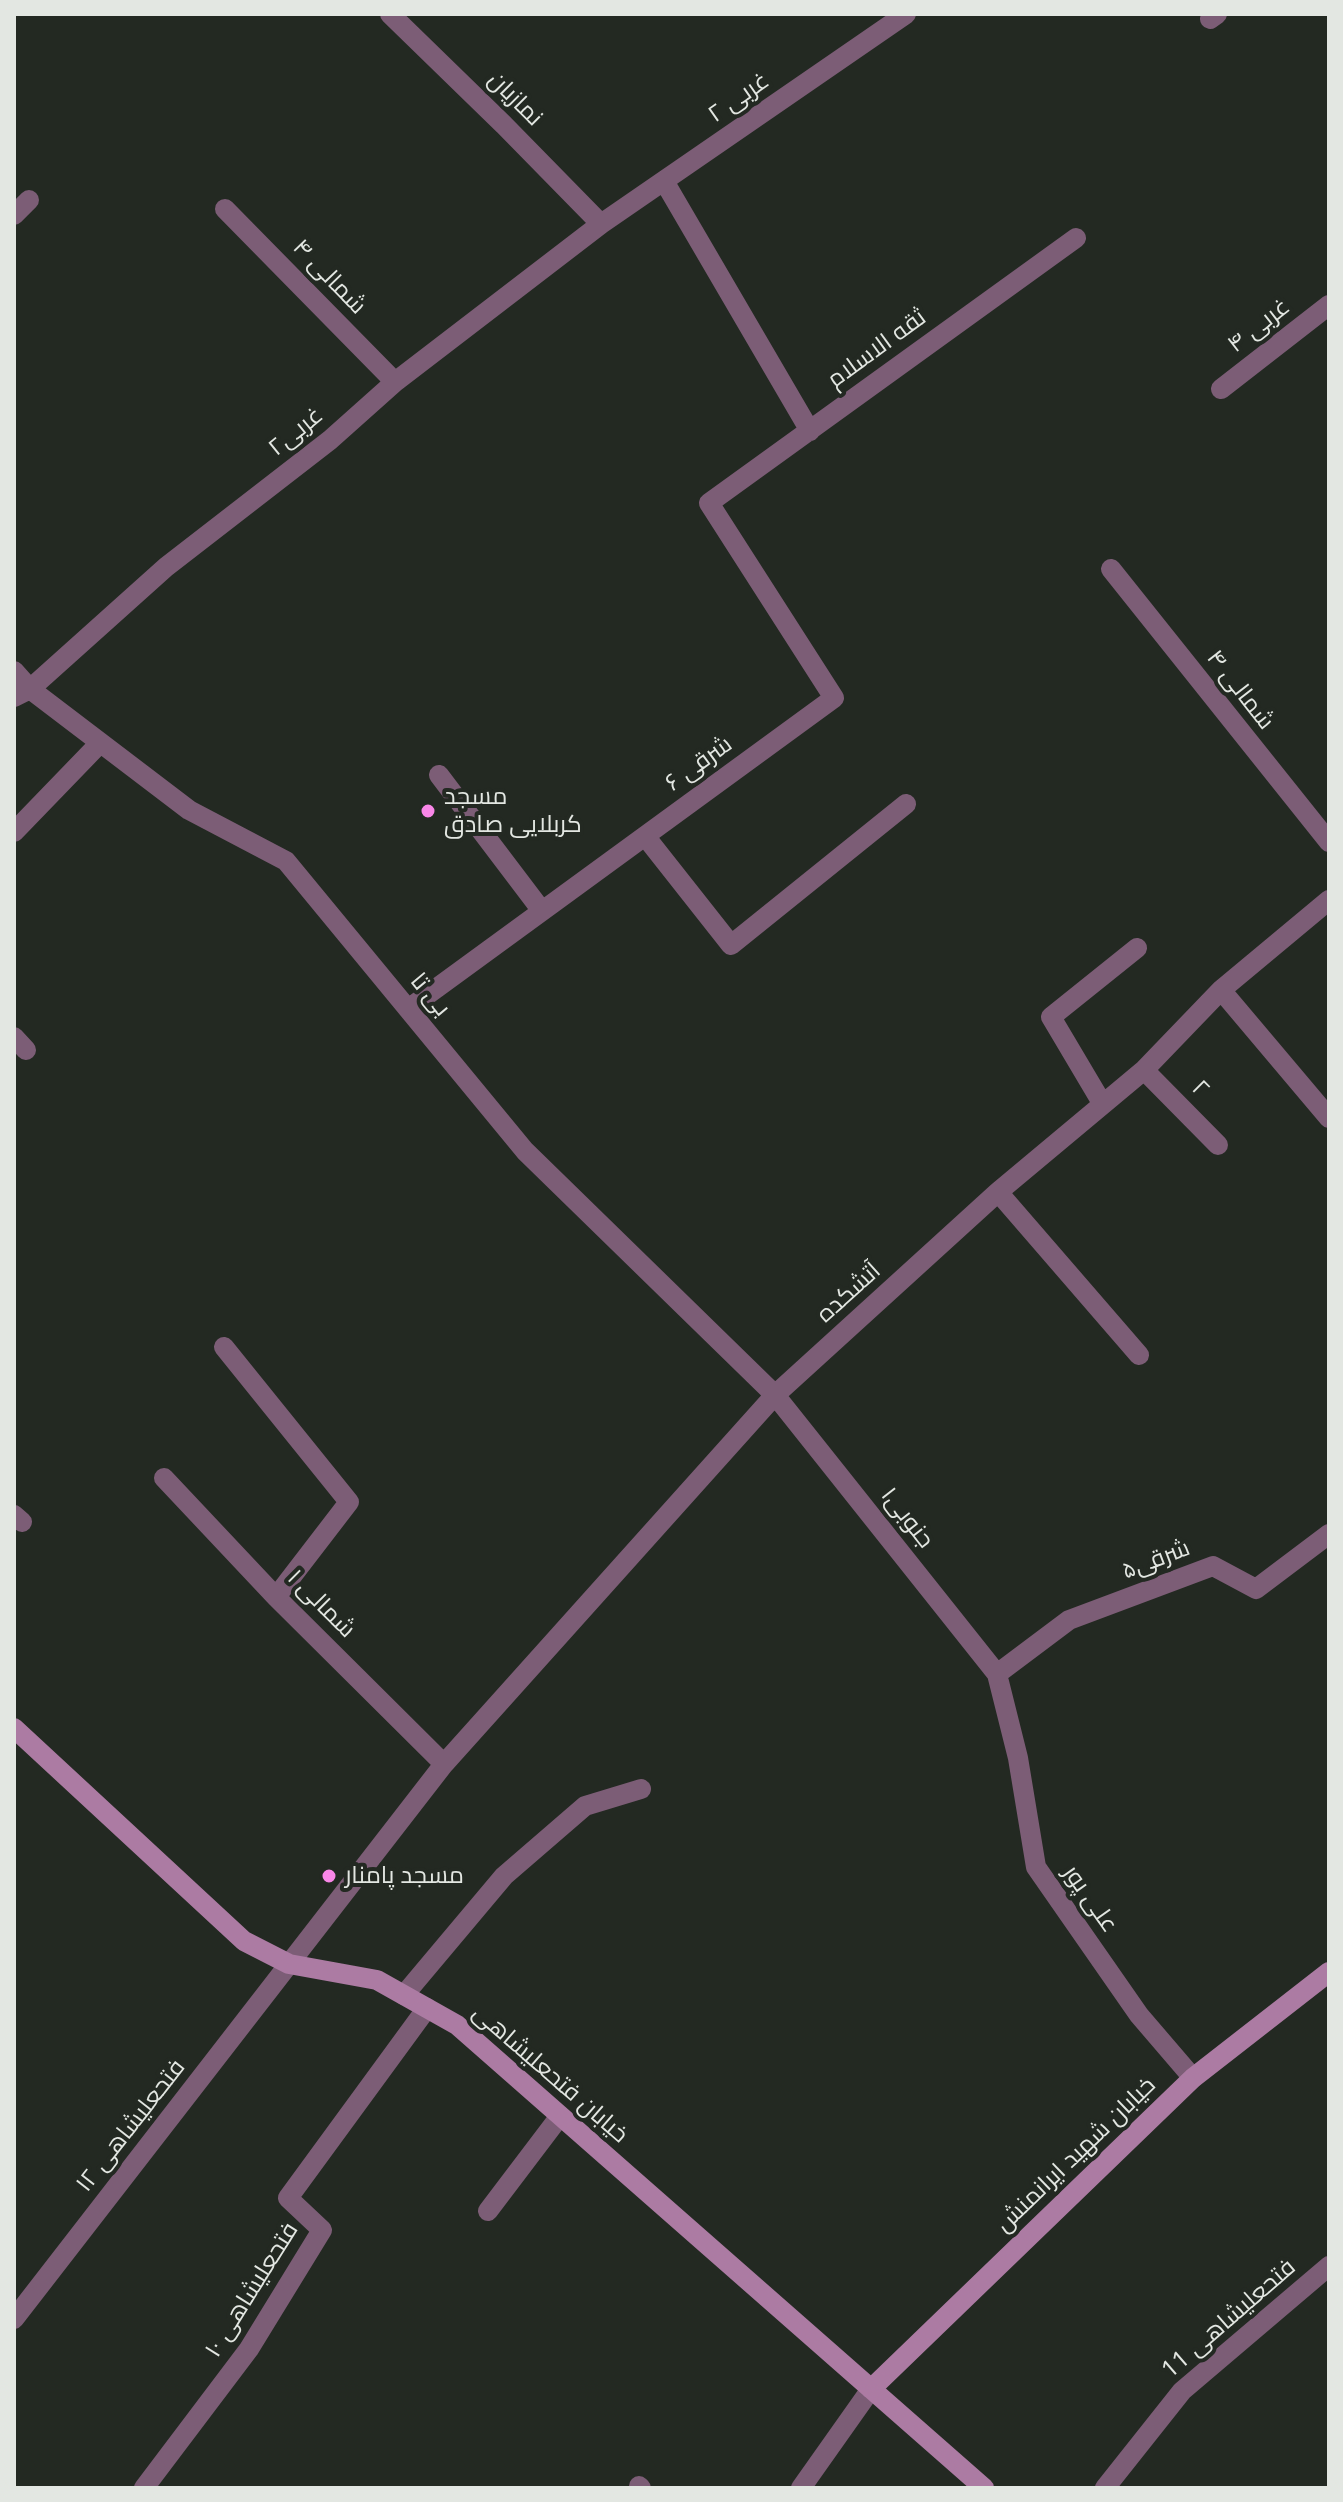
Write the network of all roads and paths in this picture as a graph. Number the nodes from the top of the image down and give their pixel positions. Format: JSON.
{"nodes":[{"id":1,"x":390,"y":14,"type":"edge"},
{"id":2,"x":893,"y":17,"type":"edge"},
{"id":3,"x":664,"y":181,"type":"junction"},
{"id":4,"x":29,"y":200,"type":"dead end"},
{"id":5,"x":225,"y":209,"type":"dead end"},
{"id":6,"x":14,"y":215,"type":"edge"},
{"id":7,"x":601,"y":224,"type":"junction"},
{"id":8,"x":1076,"y":238,"type":"dead end"},
{"id":9,"x":1329,"y":305,"type":"edge"},
{"id":10,"x":395,"y":382,"type":"junction"},
{"id":11,"x":1221,"y":389,"type":"dead end"},
{"id":12,"x":810,"y":431,"type":"junction"},
{"id":13,"x":709,"y":503,"type":"joint"},
{"id":14,"x":1111,"y":569,"type":"dead end"},
{"id":15,"x":14,"y":671,"type":"edge"},
{"id":16,"x":22,"y":693,"type":"edge"},
{"id":17,"x":100,"y":743,"type":"junction"},
{"id":18,"x":439,"y":775,"type":"dead end"},
{"id":19,"x":906,"y":804,"type":"dead end"},
{"id":20,"x":14,"y":832,"type":"edge"},
{"id":21,"x":645,"y":836,"type":"junction"},
{"id":22,"x":1329,"y":842,"type":"edge"},
{"id":23,"x":1329,"y":900,"type":"edge"},
{"id":24,"x":542,"y":911,"type":"junction"},
{"id":25,"x":1137,"y":948,"type":"dead end"},
{"id":26,"x":1221,"y":990,"type":"junction"},
{"id":27,"x":408,"y":1009,"type":"junction"},
{"id":28,"x":1144,"y":1070,"type":"junction"},
{"id":29,"x":1102,"y":1103,"type":"junction"},
{"id":30,"x":1329,"y":1118,"type":"edge"},
{"id":31,"x":1218,"y":1145,"type":"dead end"},
{"id":32,"x":998,"y":1192,"type":"junction"},
{"id":33,"x":224,"y":1347,"type":"dead end"},
{"id":34,"x":1139,"y":1355,"type":"dead end"},
{"id":35,"x":775,"y":1395,"type":"junction"},
{"id":36,"x":164,"y":1478,"type":"dead end"},
{"id":37,"x":1329,"y":1534,"type":"edge"},
{"id":38,"x":276,"y":1597,"type":"junction"},
{"id":39,"x":997,"y":1674,"type":"junction"},
{"id":40,"x":14,"y":1728,"type":"edge"},
{"id":41,"x":444,"y":1764,"type":"junction"},
{"id":42,"x":641,"y":1789,"type":"dead end"},
{"id":43,"x":289,"y":1964,"type":"junction"},
{"id":44,"x":1329,"y":1972,"type":"edge"},
{"id":45,"x":404,"y":1995,"type":"junction"},
{"id":46,"x":427,"y":2008,"type":"junction"},
{"id":47,"x":1193,"y":2078,"type":"junction"},
{"id":48,"x":560,"y":2116,"type":"junction"},
{"id":49,"x":488,"y":2211,"type":"dead end"},
{"id":50,"x":1329,"y":2266,"type":"edge"},
{"id":51,"x":18,"y":2307,"type":"edge"},
{"id":52,"x":871,"y":2389,"type":"junction"},
{"id":53,"x":144,"y":2488,"type":"edge"},
{"id":54,"x":801,"y":2488,"type":"edge"},
{"id":55,"x":984,"y":2488,"type":"edge"},
{"id":56,"x":1105,"y":2488,"type":"edge"}],
"edges":[{"from":1,"to":7,"type":"street","name":"نمازیان"},
{"from":2,"to":3,"type":"street","name":"۲ غربی"},
{"from":3,"to":7,"type":"street","name":"۲ غربی"},
{"from":3,"to":12,"type":"street"},
{"from":4,"to":6,"type":"street"},
{"from":5,"to":10,"type":"street","name":"۴ شمالی"},
{"from":7,"to":10,"type":"street","name":"غربی۲"},
{"from":8,"to":12,"type":"street","name":"ثقه الاسلام"},
{"from":9,"to":11,"type":"street","name":"۴ غربی"},
{"from":10,"to":16,"type":"street","name":"غربی۲"},
{"from":12,"to":13,"type":"street","name":"ثقه الاسلام"},
{"from":13,"to":21,"type":"street","name":"۶ شرقی"},
{"from":14,"to":22,"type":"street","name":"۴ شمالی"},
{"from":15,"to":16,"type":"street","name":"بی تا"},
{"from":16,"to":17,"type":"street","name":"بی تا"},
{"from":17,"to":20,"type":"street"},
{"from":17,"to":27,"type":"street","name":"بی تا"},
{"from":18,"to":24,"type":"street"},
{"from":19,"to":21,"type":"street"},
{"from":21,"to":24,"type":"street","name":"۶ شرقی"},
{"from":23,"to":26,"type":"street","name":"آتشکده"},
{"from":24,"to":27,"type":"street","name":"۶ شرقی"},
{"from":25,"to":29,"type":"street"},
{"from":26,"to":28,"type":"street","name":"آتشکده"},
{"from":26,"to":30,"type":"street"},
{"from":27,"to":35,"type":"street","name":"بی تا"},
{"from":28,"to":29,"type":"street","name":"آتشکده"},
{"from":28,"to":31,"type":"street","name":"۲"},
{"from":29,"to":32,"type":"street","name":"آتشکده"},
{"from":32,"to":34,"type":"street"},
{"from":32,"to":35,"type":"street","name":"آتشکده"},
{"from":33,"to":38,"type":"street"},
{"from":35,"to":39,"type":"street","name":"جنوبی۱"},
{"from":35,"to":41,"type":"street","name":"آتشکده"},
{"from":36,"to":38,"type":"street","name":"۱ شمالی"},
{"from":37,"to":39,"type":"street","name":"شرقی۵"},
{"from":38,"to":41,"type":"street","name":"۱ شمالی"},
{"from":39,"to":47,"type":"street","name":"علی پور"},
{"from":40,"to":43,"type":"street","name":"خیابان فتحعلیشاهی"},
{"from":41,"to":43,"type":"street","name":"فتحعلیشاهی ۱۲"},
{"from":42,"to":45,"type":"street"},
{"from":43,"to":45,"type":"street","name":"خیابان فتحعلیشاهی"},
{"from":43,"to":51,"type":"street","name":"فتحعلیشاهی ۱۲"},
{"from":44,"to":47,"type":"street","name":"خیابان شهید ایرانمنش"},
{"from":45,"to":46,"type":"street","name":"خیابان فتحعلیشاهی"},
{"from":46,"to":48,"type":"street","name":"خیابان فتحعلیشاهی"},
{"from":46,"to":53,"type":"street","name":"فتحعلیشاهی ۱۰"},
{"from":47,"to":52,"type":"street","name":"خیابان شهید ایرانمنش"},
{"from":48,"to":49,"type":"street"},
{"from":48,"to":52,"type":"street","name":"خیابان فتحعلیشاهی"},
{"from":50,"to":56,"type":"street","name":"فتحعلیشاهی 11"},
{"from":52,"to":54,"type":"street"},
{"from":52,"to":55,"type":"street","name":"خیابان فتحعلیشاهی"}]}
